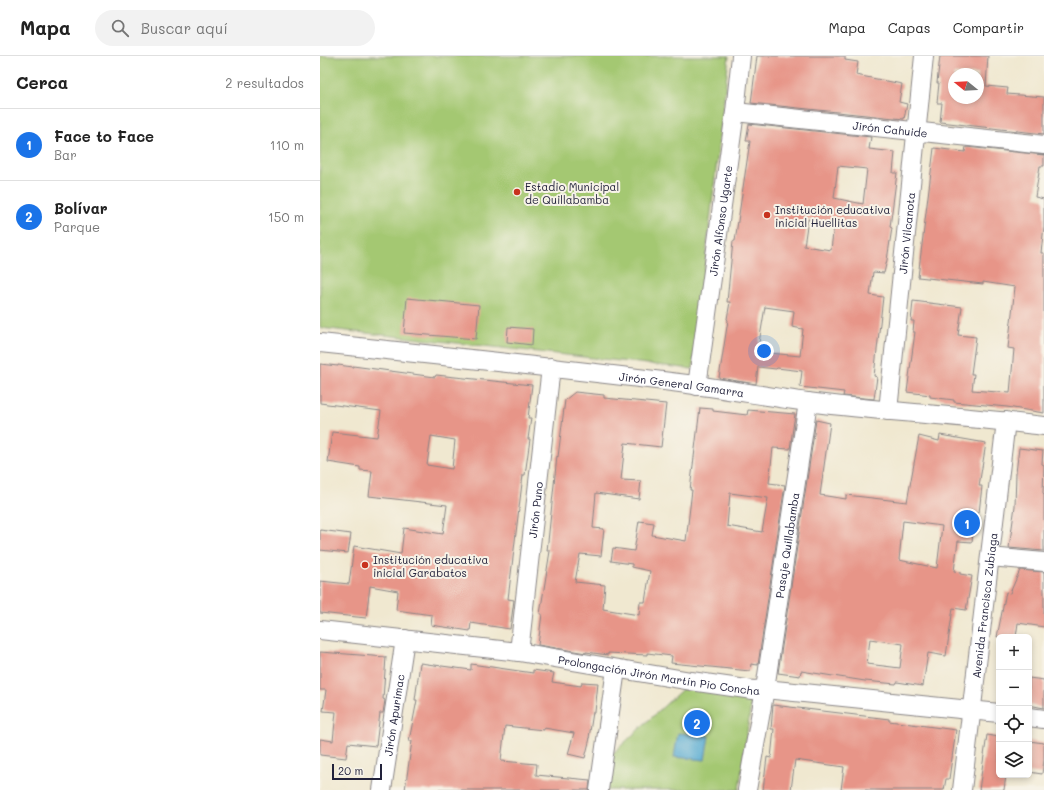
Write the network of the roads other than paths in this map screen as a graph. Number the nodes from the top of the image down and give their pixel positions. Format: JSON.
{"nodes":[{"id":1,"x":741,"y":56,"type":"edge"},
{"id":2,"x":924,"y":56,"type":"edge"},
{"id":3,"x":735,"y":112,"type":"junction"},
{"id":4,"x":916,"y":132,"type":"junction"},
{"id":5,"x":1044,"y":145,"type":"edge"},
{"id":6,"x":320,"y":343,"type":"edge"},
{"id":7,"x":551,"y":367,"type":"junction"},
{"id":8,"x":697,"y":386,"type":"junction"},
{"id":9,"x":808,"y":402,"type":"junction"},
{"id":10,"x":888,"y":411,"type":"junction"},
{"id":11,"x":1006,"y":421,"type":"junction"},
{"id":12,"x":1044,"y":426,"type":"edge"},
{"id":13,"x":990,"y":557,"type":"junction"},
{"id":14,"x":1044,"y":562,"type":"edge"},
{"id":15,"x":320,"y":630,"type":"edge"},
{"id":16,"x":405,"y":639,"type":"junction"},
{"id":17,"x":519,"y":652,"type":"junction"},
{"id":18,"x":616,"y":669,"type":"junction"},
{"id":19,"x":765,"y":689,"type":"junction"},
{"id":20,"x":972,"y":709,"type":"junction"},
{"id":21,"x":996,"y":713,"type":"edge"},
{"id":22,"x":1032,"y":717,"type":"edge"},
{"id":23,"x":1044,"y":719,"type":"edge"},
{"id":24,"x":382,"y":790,"type":"edge"},
{"id":25,"x":599,"y":790,"type":"edge"},
{"id":26,"x":747,"y":790,"type":"edge"},
{"id":27,"x":962,"y":790,"type":"edge"}],
"edges":[{"from":1,"to":3,"type":"street","name":"Jirón Alfonso Ugarte"},
{"from":2,"to":4,"type":"street","name":"Jirón Vilcanota"},
{"from":3,"to":4,"type":"street","name":"Jirón Cahuide"},
{"from":3,"to":8,"type":"street","name":"Jirón Alfonso Ugarte"},
{"from":4,"to":5,"type":"street","name":"Jirón Cahuide"},
{"from":4,"to":10,"type":"street","name":"Jirón Vilcanota"},
{"from":6,"to":7,"type":"street","name":"Jirón General Gamarra"},
{"from":7,"to":8,"type":"street","name":"Jirón General Gamarra"},
{"from":7,"to":17,"type":"street","name":"Jirón Puno"},
{"from":8,"to":9,"type":"street","name":"Jirón General Gamarra"},
{"from":9,"to":10,"type":"street","name":"Jirón General Gamarra"},
{"from":9,"to":19,"type":"street","name":"Pasaje Quillabamba"},
{"from":10,"to":11,"type":"street","name":"Jirón General Gamarra"},
{"from":11,"to":12,"type":"street","name":"Jirón General Gamarra"},
{"from":11,"to":13,"type":"street","name":"Avenida Francisca Zubiaga"},
{"from":13,"to":14,"type":"street"},
{"from":13,"to":20,"type":"street","name":"Avenida Francisca Zubiaga"},
{"from":15,"to":16,"type":"street","name":"Prolongación Jirón Martín Pio Concha"},
{"from":16,"to":17,"type":"street","name":"Prolongación Jirón Martín Pio Concha"},
{"from":16,"to":24,"type":"street","name":"Jirón Apurimac"},
{"from":17,"to":18,"type":"street","name":"Prolongación Jirón Martín Pio Concha"},
{"from":18,"to":19,"type":"street","name":"Prolongación Jirón Martín Pio Concha"},
{"from":18,"to":25,"type":"street"},
{"from":19,"to":20,"type":"street","name":"Prolongación Jirón Martín Pio Concha"},
{"from":19,"to":26,"type":"street","name":"Pasaje Quillabamba"},
{"from":20,"to":21,"type":"street","name":"Prolongación Jirón Martín Pio Concha"},
{"from":20,"to":27,"type":"street","name":"Avenida Francisca Zubiaga"},
{"from":22,"to":23,"type":"street"}]}
